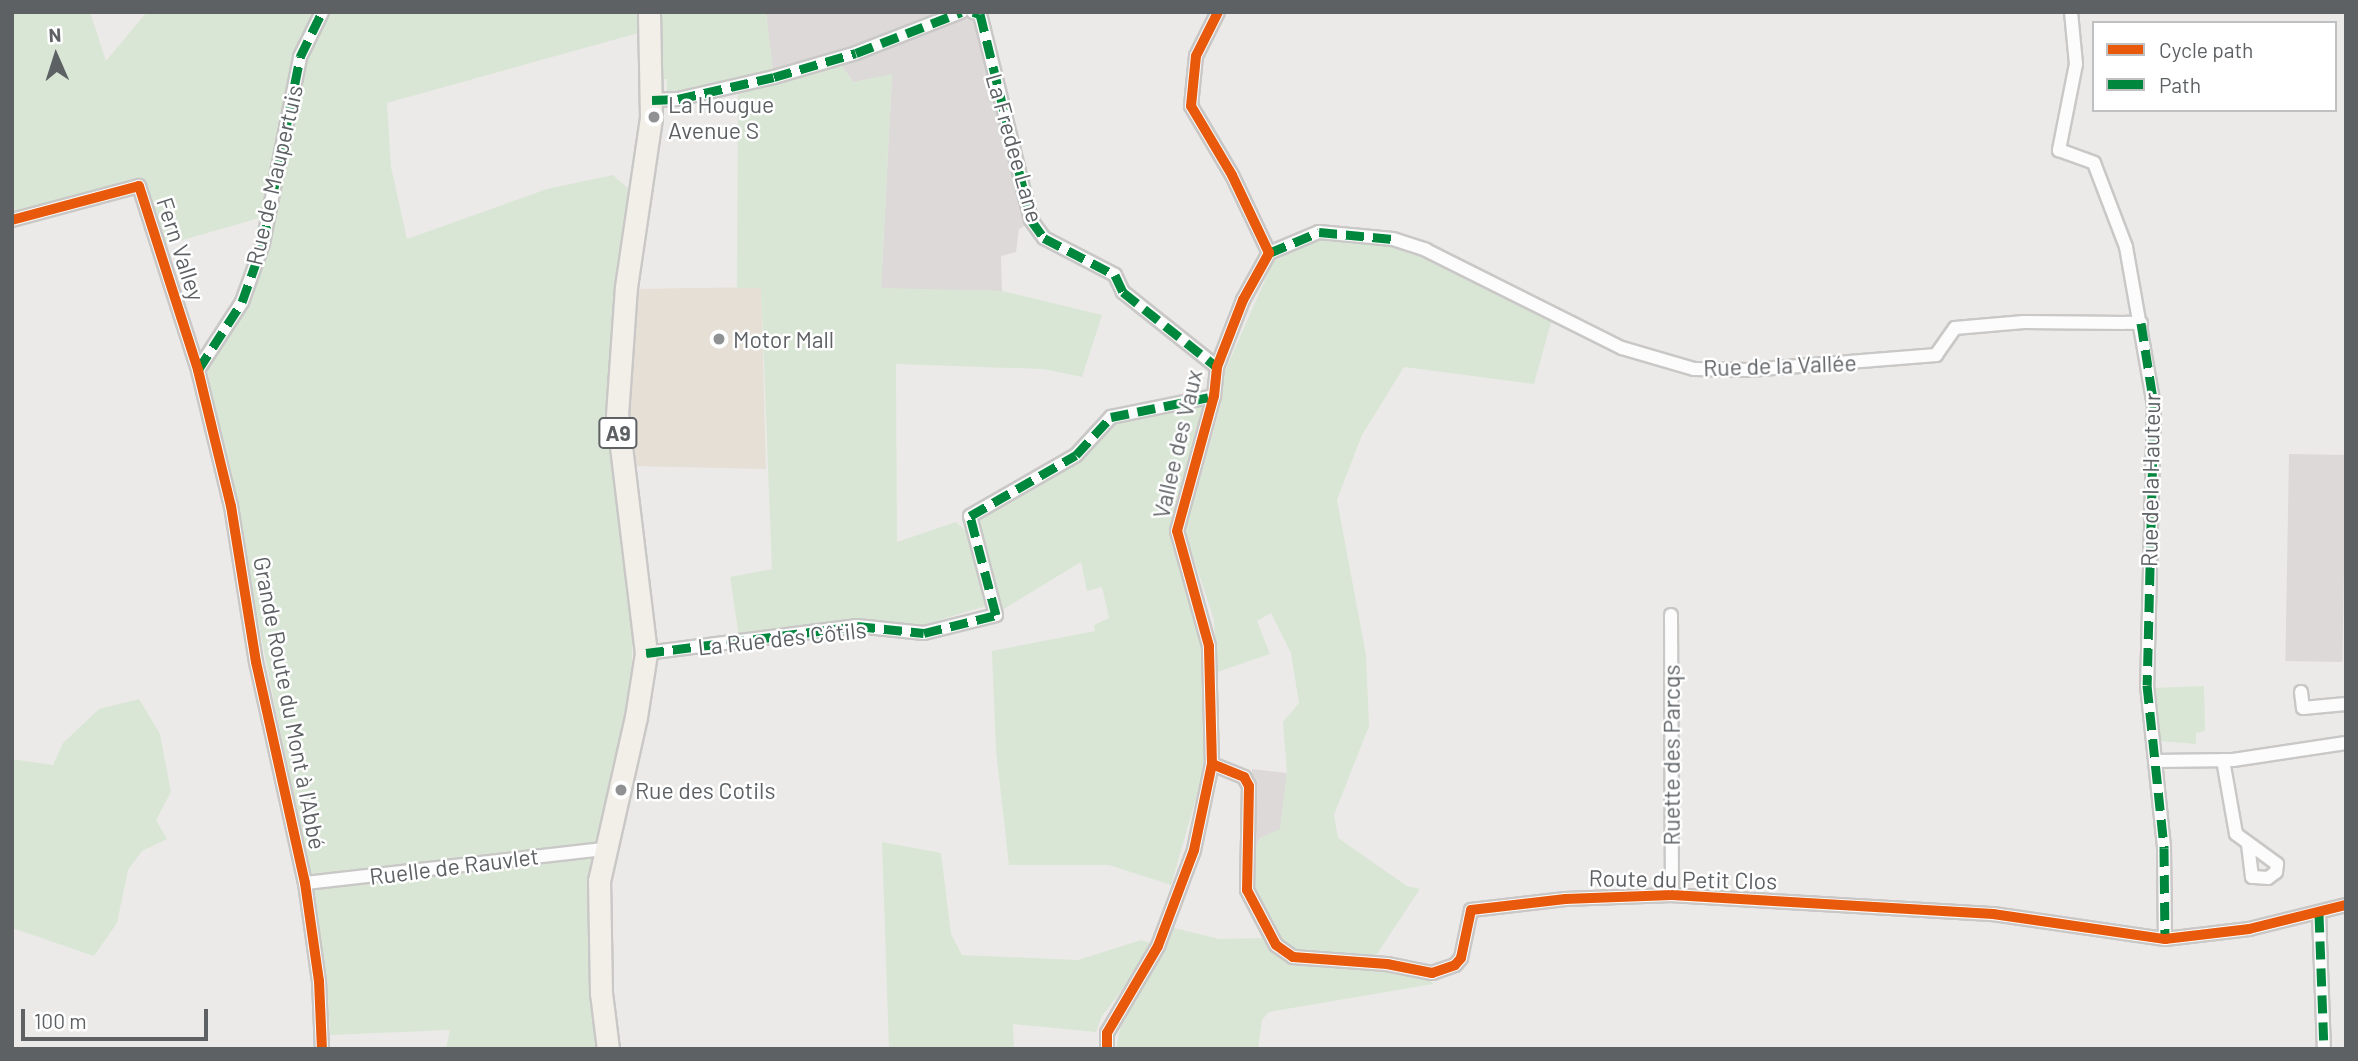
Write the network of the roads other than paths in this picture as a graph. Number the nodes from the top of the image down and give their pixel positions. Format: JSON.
{"nodes":[{"id":1,"x":322,"y":12,"type":"edge"},
{"id":2,"x":649,"y":12,"type":"edge"},
{"id":3,"x":961,"y":12,"type":"edge"},
{"id":4,"x":973,"y":12,"type":"edge"},
{"id":5,"x":1218,"y":12,"type":"edge"},
{"id":6,"x":2071,"y":12,"type":"edge"},
{"id":7,"x":652,"y":100,"type":"junction"},
{"id":8,"x":15,"y":219,"type":"edge"},
{"id":9,"x":1269,"y":253,"type":"junction"},
{"id":10,"x":2141,"y":323,"type":"junction"},
{"id":11,"x":1216,"y":367,"type":"junction"},
{"id":12,"x":198,"y":369,"type":"junction"},
{"id":13,"x":1213,"y":396,"type":"junction"},
{"id":14,"x":1671,"y":615,"type":"dead end"},
{"id":15,"x":646,"y":653,"type":"junction"},
{"id":16,"x":2301,"y":692,"type":"dead end"},
{"id":17,"x":2346,"y":704,"type":"edge"},
{"id":18,"x":2346,"y":743,"type":"edge"},
{"id":19,"x":2223,"y":760,"type":"junction"},
{"id":20,"x":2155,"y":761,"type":"junction"},
{"id":21,"x":1212,"y":764,"type":"junction"},
{"id":22,"x":2248,"y":846,"type":"dead end"},
{"id":23,"x":604,"y":849,"type":"junction"},
{"id":24,"x":305,"y":883,"type":"junction"},
{"id":25,"x":1672,"y":895,"type":"junction"},
{"id":26,"x":2346,"y":905,"type":"edge"},
{"id":27,"x":2319,"y":914,"type":"junction"},
{"id":28,"x":2165,"y":939,"type":"junction"},
{"id":29,"x":322,"y":1049,"type":"edge"},
{"id":30,"x":607,"y":1049,"type":"edge"},
{"id":31,"x":1107,"y":1049,"type":"edge"},
{"id":32,"x":2324,"y":1049,"type":"edge"}],
"edges":[{"from":1,"to":12,"type":"street","name":"Rue de Maupertuis"},
{"from":2,"to":7,"type":"main road","number":"A9"},
{"from":3,"to":7,"type":"street"},
{"from":4,"to":11,"type":"street","name":"La Fredee Lane"},
{"from":5,"to":9,"type":"street"},
{"from":6,"to":10,"type":"street","name":"Rue de la Hauteur"},
{"from":7,"to":15,"type":"main road","number":"A9"},
{"from":8,"to":12,"type":"street","name":"Fern Valley"},
{"from":9,"to":10,"type":"street","name":"Rue de la Vallée"},
{"from":9,"to":11,"type":"street","name":"Vallee des Vaux"},
{"from":10,"to":20,"type":"street","name":"Rue de la Hauteur"},
{"from":11,"to":13,"type":"street","name":"Vallee des Vaux"},
{"from":12,"to":24,"type":"street","name":"Grande Route du Mont à l'Abbé"},
{"from":13,"to":15,"type":"street","name":"La Rue des Côtils"},
{"from":13,"to":21,"type":"street","name":"Vallee des Vaux"},
{"from":14,"to":25,"type":"street","name":"Ruette des Parcqs"},
{"from":15,"to":23,"type":"main road","number":"A9"},
{"from":16,"to":17,"type":"street"},
{"from":18,"to":19,"type":"street"},
{"from":19,"to":20,"type":"street"},
{"from":19,"to":22,"type":"street"},
{"from":20,"to":28,"type":"street","name":"Rue de la Hauteur"},
{"from":21,"to":25,"type":"street","name":"Route du Petit Clos"},
{"from":21,"to":31,"type":"street","name":"Vallee des Vaux"},
{"from":23,"to":24,"type":"street","name":"Ruelle de Rauvlet"},
{"from":23,"to":30,"type":"main road","number":"A9"},
{"from":24,"to":29,"type":"street","name":"Grande Route du Mont à l'Abbé"},
{"from":25,"to":28,"type":"street","name":"Route du Petit Clos"},
{"from":26,"to":27,"type":"street","name":"Route du Petit Clos"},
{"from":27,"to":28,"type":"street","name":"Route du Petit Clos"},
{"from":27,"to":32,"type":"street"}]}
